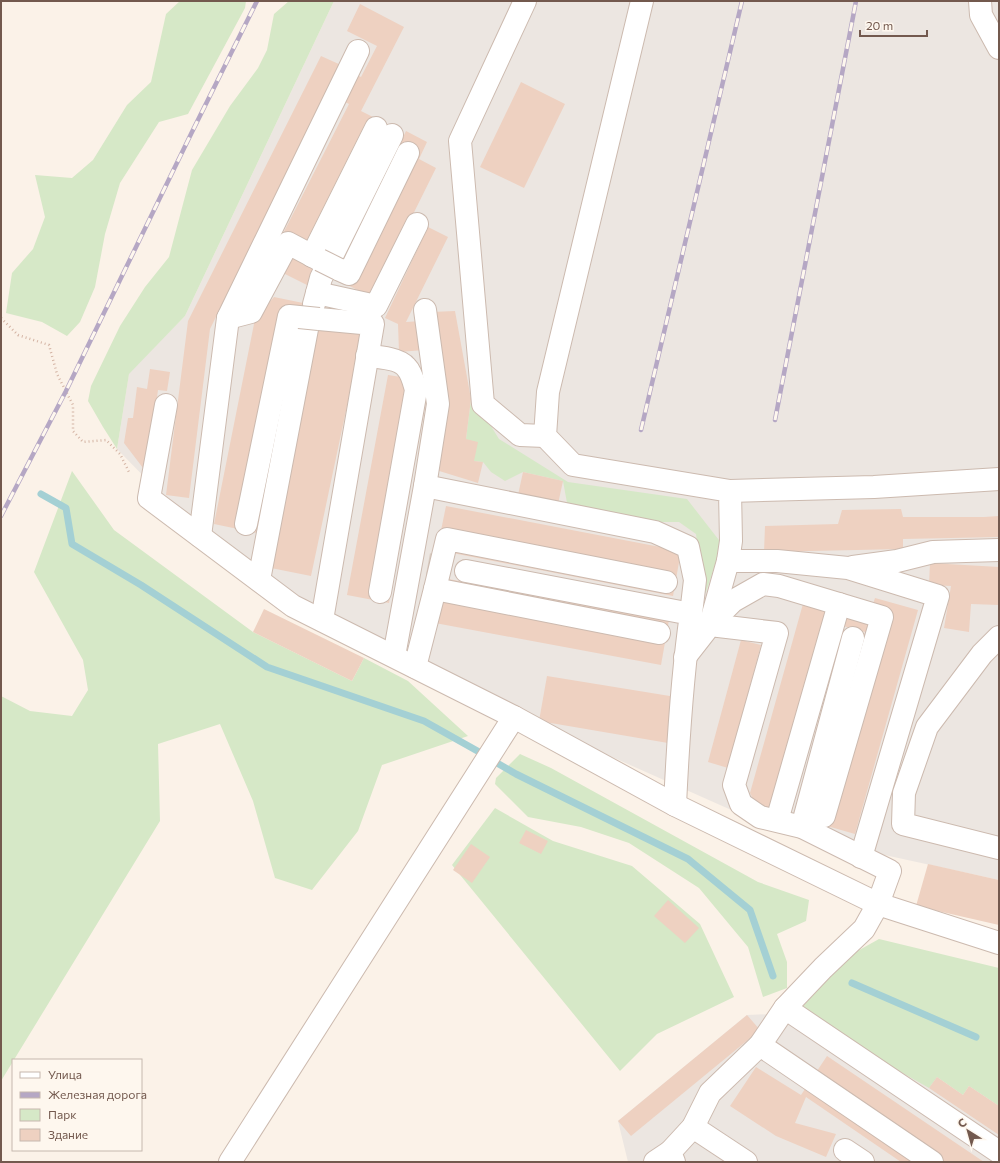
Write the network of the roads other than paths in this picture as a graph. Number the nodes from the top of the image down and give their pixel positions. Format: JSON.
{"nodes":[{"id":1,"x":525,"y":1,"type":"edge"},
{"id":2,"x":642,"y":1,"type":"edge"},
{"id":3,"x":980,"y":1,"type":"edge"},
{"id":4,"x":999,"y":48,"type":"edge"},
{"id":5,"x":358,"y":51,"type":"dead end"},
{"id":6,"x":408,"y":153,"type":"dead end"},
{"id":7,"x":417,"y":224,"type":"dead end"},
{"id":8,"x":323,"y":262,"type":"junction"},
{"id":9,"x":425,"y":310,"type":"dead end"},
{"id":10,"x":311,"y":313,"type":"junction"},
{"id":11,"x":228,"y":318,"type":"junction"},
{"id":12,"x":367,"y":356,"type":"junction"},
{"id":13,"x":166,"y":405,"type":"dead end"},
{"id":14,"x":545,"y":436,"type":"junction"},
{"id":15,"x":999,"y":479,"type":"edge"},
{"id":16,"x":425,"y":486,"type":"junction"},
{"id":17,"x":730,"y":491,"type":"junction"},
{"id":18,"x":246,"y":524,"type":"dead end"},
{"id":19,"x":200,"y":536,"type":"junction"},
{"id":20,"x":999,"y":550,"type":"edge"},
{"id":21,"x":728,"y":561,"type":"junction"},
{"id":22,"x":848,"y":568,"type":"junction"},
{"id":23,"x":466,"y":571,"type":"tunnel mouth"},
{"id":24,"x":258,"y":580,"type":"junction"},
{"id":25,"x":666,"y":582,"type":"dead end"},
{"id":26,"x":435,"y":589,"type":"junction"},
{"id":27,"x":380,"y":592,"type":"dead end"},
{"id":28,"x":839,"y":604,"type":"junction"},
{"id":29,"x":691,"y":614,"type":"junction"},
{"id":30,"x":322,"y":620,"type":"junction"},
{"id":31,"x":710,"y":625,"type":"junction"},
{"id":32,"x":659,"y":633,"type":"dead end"},
{"id":33,"x":999,"y":637,"type":"edge"},
{"id":34,"x":853,"y":638,"type":"dead end"},
{"id":35,"x":394,"y":656,"type":"junction"},
{"id":36,"x":685,"y":657,"type":"junction"},
{"id":37,"x":415,"y":667,"type":"junction"},
{"id":38,"x":514,"y":717,"type":"junction"},
{"id":39,"x":675,"y":805,"type":"junction"},
{"id":40,"x":780,"y":810,"type":"dead end"},
{"id":41,"x":824,"y":816,"type":"dead end"},
{"id":42,"x":802,"y":828,"type":"junction"},
{"id":43,"x":999,"y":848,"type":"edge"},
{"id":44,"x":861,"y":857,"type":"junction"},
{"id":45,"x":878,"y":904,"type":"junction"},
{"id":46,"x":999,"y":944,"type":"edge"},
{"id":47,"x":785,"y":1008,"type":"junction"},
{"id":48,"x":760,"y":1046,"type":"junction"},
{"id":49,"x":693,"y":1127,"type":"junction"},
{"id":50,"x":845,"y":1150,"type":"dead end"},
{"id":51,"x":999,"y":1152,"type":"edge"},
{"id":52,"x":666,"y":1159,"type":"edge"},
{"id":53,"x":230,"y":1162,"type":"edge"},
{"id":54,"x":746,"y":1162,"type":"edge"},
{"id":55,"x":863,"y":1162,"type":"edge"},
{"id":56,"x":932,"y":1162,"type":"edge"}],
"edges":[{"from":1,"to":14,"type":"lane"},
{"from":2,"to":14,"type":"lane"},
{"from":3,"to":4,"type":"lane"},
{"from":5,"to":11,"type":"lane"},
{"from":6,"to":8,"type":"lane"},
{"from":7,"to":10,"type":"lane"},
{"from":8,"to":10,"type":"lane"},
{"from":8,"to":11,"type":"lane"},
{"from":9,"to":16,"type":"lane"},
{"from":10,"to":12,"type":"lane"},
{"from":10,"to":18,"type":"lane"},
{"from":10,"to":24,"type":"lane"},
{"from":11,"to":19,"type":"lane"},
{"from":12,"to":27,"type":"lane"},
{"from":12,"to":30,"type":"lane"},
{"from":13,"to":19,"type":"lane"},
{"from":14,"to":17,"type":"lane"},
{"from":15,"to":17,"type":"lane"},
{"from":16,"to":29,"type":"lane"},
{"from":16,"to":35,"type":"lane"},
{"from":17,"to":21,"type":"lane"},
{"from":19,"to":24,"type":"lane"},
{"from":20,"to":22,"type":"lane"},
{"from":21,"to":22,"type":"lane"},
{"from":21,"to":31,"type":"lane"},
{"from":22,"to":44,"type":"lane"},
{"from":23,"to":29,"type":"lane"},
{"from":24,"to":30,"type":"lane"},
{"from":25,"to":26,"type":"lane"},
{"from":26,"to":32,"type":"lane"},
{"from":26,"to":37,"type":"lane"},
{"from":28,"to":31,"type":"lane"},
{"from":28,"to":40,"type":"lane"},
{"from":28,"to":41,"type":"lane"},
{"from":29,"to":36,"type":"lane"},
{"from":30,"to":35,"type":"lane"},
{"from":31,"to":36,"type":"lane"},
{"from":31,"to":42,"type":"lane"},
{"from":33,"to":43,"type":"lane"},
{"from":34,"to":42,"type":"lane"},
{"from":35,"to":37,"type":"lane"},
{"from":36,"to":39,"type":"lane"},
{"from":37,"to":38,"type":"lane"},
{"from":38,"to":39,"type":"lane"},
{"from":38,"to":53,"type":"lane"},
{"from":39,"to":45,"type":"lane"},
{"from":42,"to":44,"type":"lane"},
{"from":44,"to":45,"type":"lane"},
{"from":45,"to":46,"type":"lane"},
{"from":45,"to":47,"type":"lane"},
{"from":47,"to":48,"type":"lane"},
{"from":47,"to":51,"type":"lane"},
{"from":48,"to":49,"type":"lane"},
{"from":48,"to":56,"type":"lane"},
{"from":49,"to":52,"type":"lane"},
{"from":49,"to":54,"type":"lane"},
{"from":50,"to":55,"type":"lane"}]}
